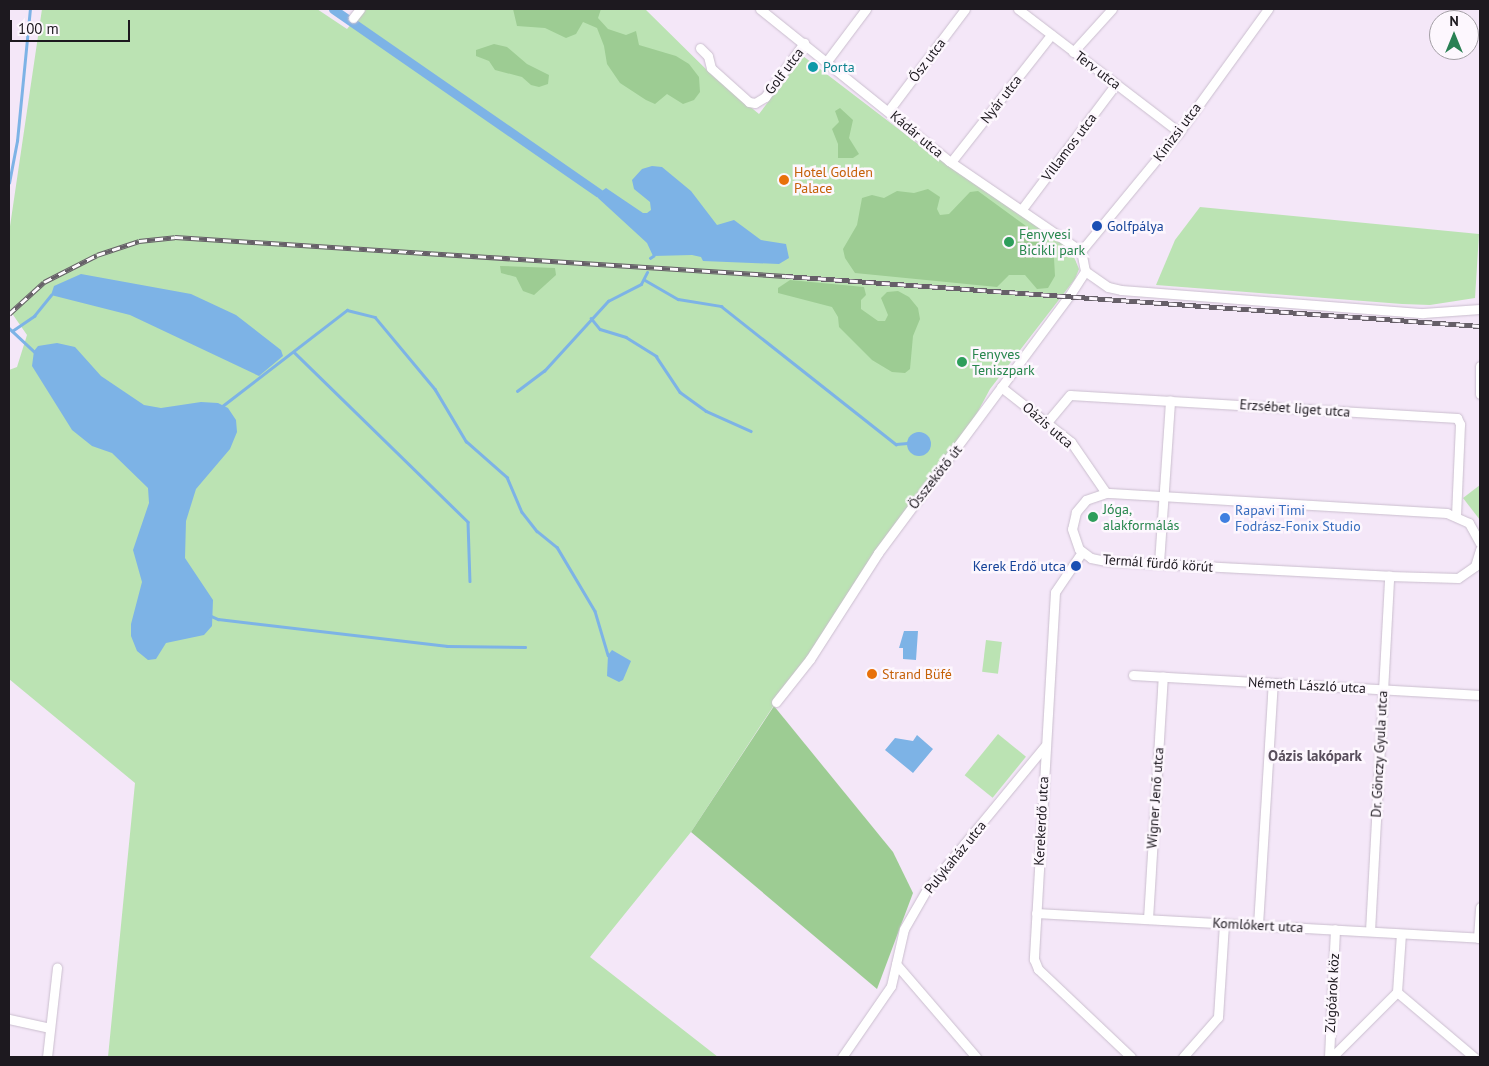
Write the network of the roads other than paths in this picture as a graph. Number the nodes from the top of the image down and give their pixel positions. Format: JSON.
{"nodes":[{"id":1,"x":360,"y":9,"type":"edge"},
{"id":2,"x":761,"y":9,"type":"edge"},
{"id":3,"x":866,"y":9,"type":"edge"},
{"id":4,"x":965,"y":9,"type":"edge"},
{"id":5,"x":1018,"y":9,"type":"edge"},
{"id":6,"x":1112,"y":9,"type":"edge"},
{"id":7,"x":1262,"y":11,"type":"edge"},
{"id":8,"x":353,"y":18,"type":"dead end"},
{"id":9,"x":1051,"y":35,"type":"junction"},
{"id":10,"x":804,"y":43,"type":"junction"},
{"id":11,"x":700,"y":48,"type":"dead end"},
{"id":12,"x":1073,"y":52,"type":"junction"},
{"id":13,"x":827,"y":61,"type":"junction"},
{"id":14,"x":1116,"y":84,"type":"junction"},
{"id":15,"x":889,"y":110,"type":"junction"},
{"id":16,"x":1179,"y":132,"type":"junction"},
{"id":17,"x":951,"y":162,"type":"junction"},
{"id":18,"x":1022,"y":209,"type":"junction"},
{"id":19,"x":1081,"y":251,"type":"junction"},
{"id":20,"x":1085,"y":272,"type":"junction"},
{"id":21,"x":1480,"y":309,"type":"edge"},
{"id":22,"x":1480,"y":366,"type":"edge"},
{"id":23,"x":1001,"y":387,"type":"junction"},
{"id":24,"x":1480,"y":394,"type":"edge"},
{"id":25,"x":1170,"y":400,"type":"junction"},
{"id":26,"x":1048,"y":421,"type":"junction"},
{"id":27,"x":1106,"y":493,"type":"junction"},
{"id":28,"x":1163,"y":497,"type":"junction"},
{"id":29,"x":1456,"y":515,"type":"junction"},
{"id":30,"x":1480,"y":543,"type":"edge"},
{"id":31,"x":1480,"y":550,"type":"edge"},
{"id":32,"x":1082,"y":552,"type":"junction"},
{"id":33,"x":1159,"y":563,"type":"junction"},
{"id":34,"x":1389,"y":576,"type":"junction"},
{"id":35,"x":1133,"y":675,"type":"dead end"},
{"id":36,"x":1163,"y":676,"type":"junction"},
{"id":37,"x":1273,"y":683,"type":"junction"},
{"id":38,"x":1382,"y":689,"type":"junction"},
{"id":39,"x":1480,"y":695,"type":"edge"},
{"id":40,"x":776,"y":702,"type":"dead end"},
{"id":41,"x":1045,"y":746,"type":"junction"},
{"id":42,"x":1480,"y":907,"type":"edge"},
{"id":43,"x":1036,"y":913,"type":"junction"},
{"id":44,"x":1148,"y":919,"type":"junction"},
{"id":45,"x":1224,"y":923,"type":"junction"},
{"id":46,"x":1258,"y":925,"type":"junction"},
{"id":47,"x":1335,"y":929,"type":"junction"},
{"id":48,"x":1370,"y":931,"type":"junction"},
{"id":49,"x":1401,"y":934,"type":"junction"},
{"id":50,"x":1479,"y":938,"type":"edge"},
{"id":51,"x":896,"y":964,"type":"junction"},
{"id":52,"x":57,"y":968,"type":"dead end"},
{"id":53,"x":1397,"y":992,"type":"junction"},
{"id":54,"x":9,"y":1019,"type":"edge"},
{"id":55,"x":50,"y":1028,"type":"junction"},
{"id":56,"x":970,"y":1055,"type":"edge"},
{"id":57,"x":47,"y":1057,"type":"edge"},
{"id":58,"x":842,"y":1057,"type":"edge"},
{"id":59,"x":1132,"y":1057,"type":"edge"},
{"id":60,"x":1183,"y":1057,"type":"edge"},
{"id":61,"x":1330,"y":1057,"type":"edge"},
{"id":62,"x":1474,"y":1057,"type":"edge"}],
"edges":[{"from":1,"to":8,"type":"street"},
{"from":2,"to":10,"type":"street","name":"Kádár utca"},
{"from":3,"to":13,"type":"street"},
{"from":4,"to":15,"type":"street","name":"Ősz utca"},
{"from":5,"to":9,"type":"street","name":"Terv utca"},
{"from":6,"to":12,"type":"street"},
{"from":7,"to":16,"type":"street","name":"Kinizsi utca"},
{"from":9,"to":12,"type":"street","name":"Terv utca"},
{"from":9,"to":17,"type":"street","name":"Nyár utca"},
{"from":10,"to":11,"type":"street","name":"Golf utca"},
{"from":10,"to":13,"type":"street","name":"Kádár utca"},
{"from":12,"to":14,"type":"street","name":"Terv utca"},
{"from":13,"to":15,"type":"street","name":"Kádár utca"},
{"from":14,"to":16,"type":"street","name":"Terv utca"},
{"from":14,"to":18,"type":"street","name":"Villamos utca"},
{"from":15,"to":17,"type":"street","name":"Kádár utca"},
{"from":16,"to":19,"type":"street","name":"Kinizsi utca"},
{"from":17,"to":18,"type":"street","name":"Kádár utca"},
{"from":18,"to":19,"type":"street","name":"Kádár utca"},
{"from":19,"to":20,"type":"street"},
{"from":20,"to":21,"type":"street"},
{"from":20,"to":23,"type":"street","name":"Összekötő út"},
{"from":22,"to":24,"type":"street"},
{"from":23,"to":26,"type":"street","name":"Oázis utca"},
{"from":23,"to":40,"type":"street","name":"Összekötő út"},
{"from":25,"to":26,"type":"street","name":"Erzsébet liget utca"},
{"from":25,"to":28,"type":"street"},
{"from":25,"to":29,"type":"street","name":"Erzsébet liget utca"},
{"from":26,"to":27,"type":"street","name":"Oázis utca"},
{"from":27,"to":28,"type":"street"},
{"from":27,"to":32,"type":"street"},
{"from":28,"to":29,"type":"street"},
{"from":28,"to":33,"type":"street"},
{"from":29,"to":30,"type":"street"},
{"from":31,"to":34,"type":"street","name":"Termál fürdő körút"},
{"from":32,"to":33,"type":"street","name":"Termál fürdő körút"},
{"from":32,"to":41,"type":"street","name":"Kerekerdő utca"},
{"from":33,"to":34,"type":"street","name":"Termál fürdő körút"},
{"from":34,"to":38,"type":"street","name":"Dr. Gönczy Gyula utca"},
{"from":35,"to":36,"type":"street","name":"Németh László utca"},
{"from":36,"to":37,"type":"street","name":"Németh László utca"},
{"from":36,"to":44,"type":"street","name":"Wigner Jenő utca"},
{"from":37,"to":38,"type":"street","name":"Németh László utca"},
{"from":37,"to":46,"type":"street"},
{"from":38,"to":39,"type":"street","name":"Németh László utca"},
{"from":38,"to":48,"type":"street","name":"Dr. Gönczy Gyula utca"},
{"from":41,"to":43,"type":"street","name":"Kerekerdő utca"},
{"from":41,"to":51,"type":"street","name":"Pulykaház utca"},
{"from":42,"to":50,"type":"street"},
{"from":43,"to":44,"type":"street","name":"Komlókert utca"},
{"from":43,"to":59,"type":"street","name":"Kerekerdő utca"},
{"from":44,"to":45,"type":"street","name":"Komlókert utca"},
{"from":45,"to":46,"type":"street","name":"Komlókert utca"},
{"from":45,"to":60,"type":"street"},
{"from":46,"to":47,"type":"street","name":"Komlókert utca"},
{"from":47,"to":48,"type":"street","name":"Komlókert utca"},
{"from":47,"to":61,"type":"street","name":"Zúgóárok köz"},
{"from":48,"to":49,"type":"street","name":"Komlókert utca"},
{"from":49,"to":50,"type":"street","name":"Komlókert utca"},
{"from":49,"to":53,"type":"street"},
{"from":51,"to":56,"type":"street"},
{"from":51,"to":58,"type":"street","name":"Pulykaház utca"},
{"from":52,"to":55,"type":"street"},
{"from":53,"to":61,"type":"street"},
{"from":53,"to":62,"type":"street"},
{"from":54,"to":55,"type":"street"},
{"from":55,"to":57,"type":"street"}]}
